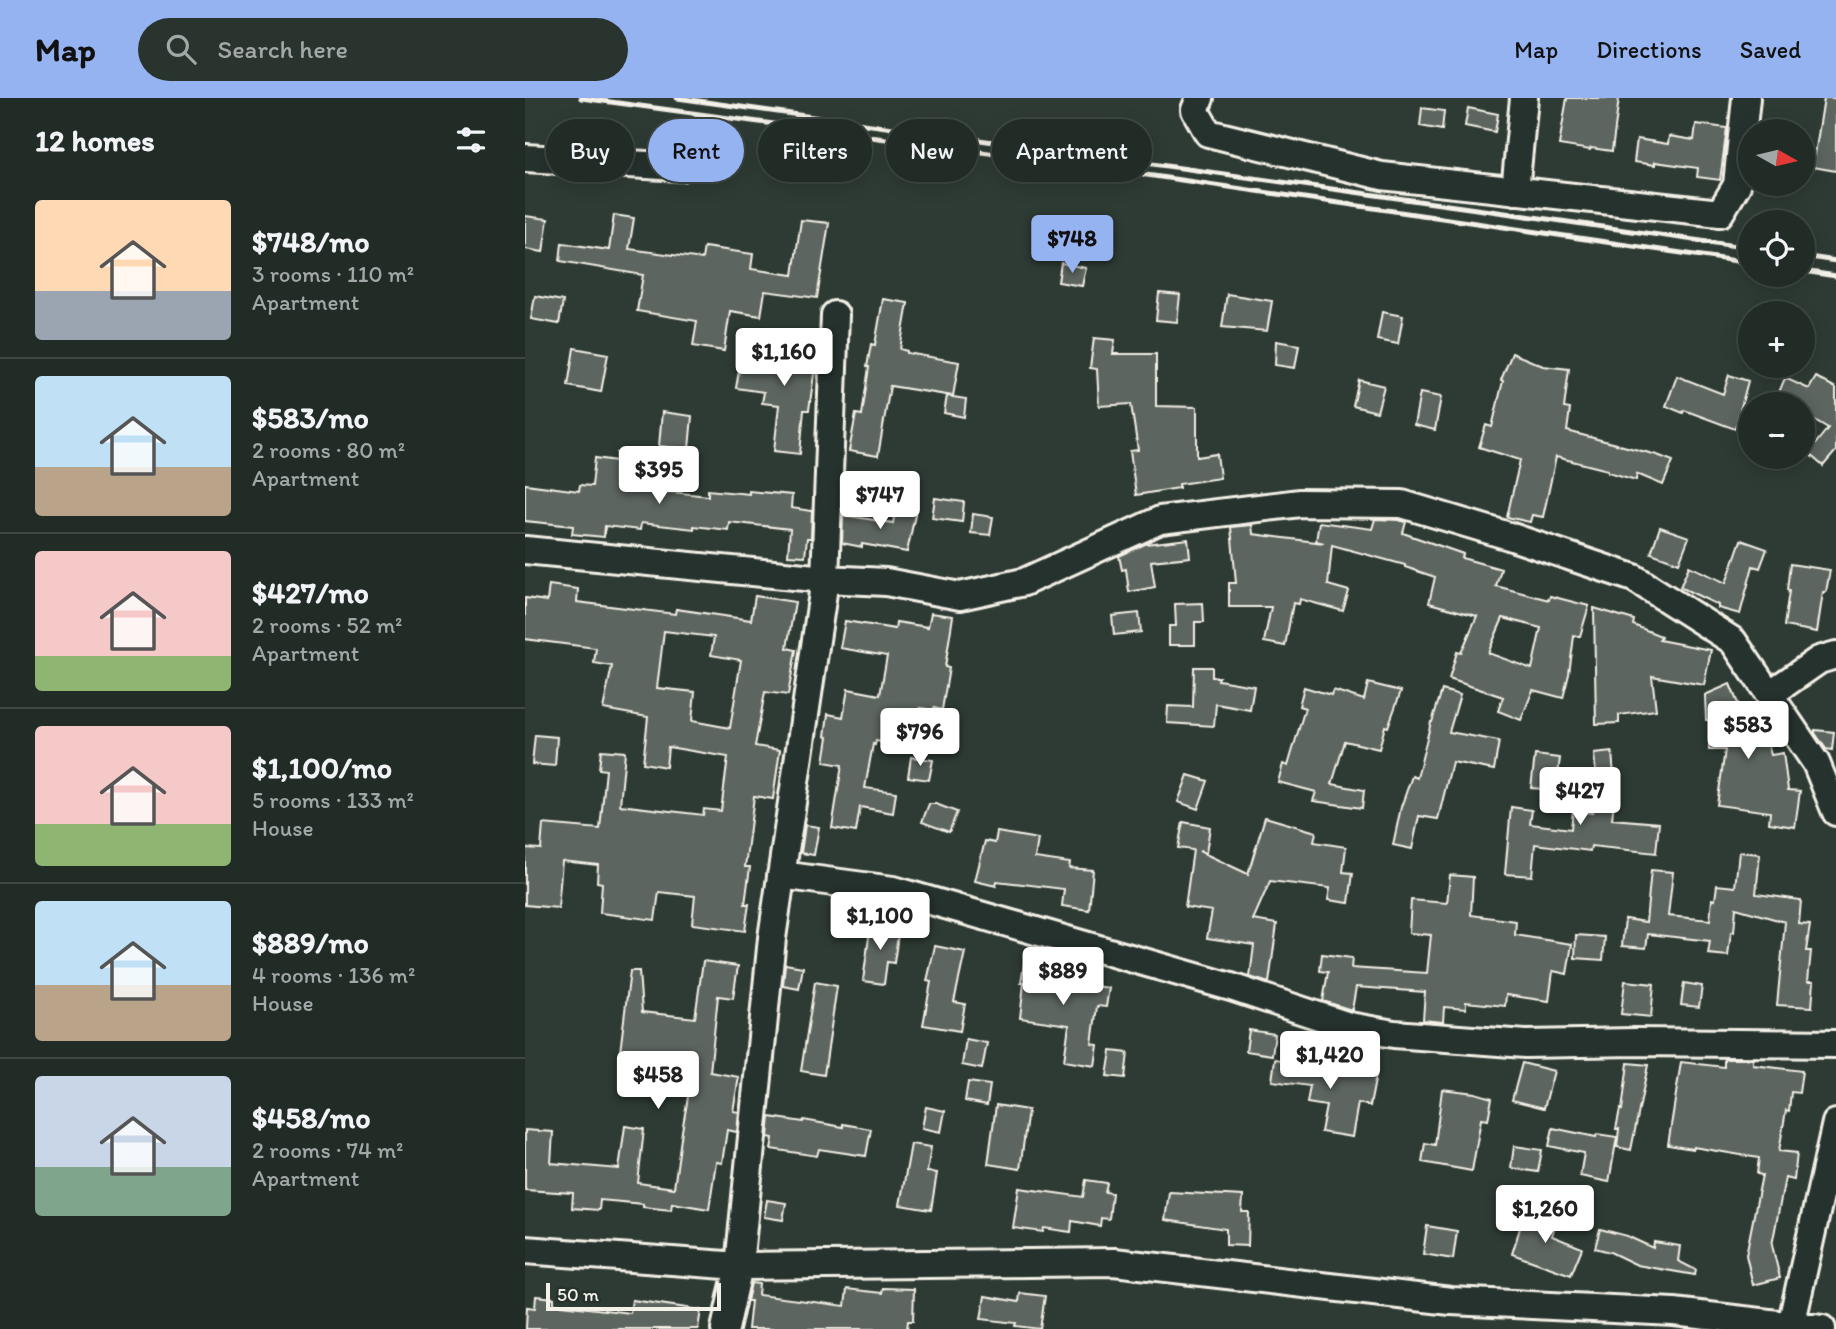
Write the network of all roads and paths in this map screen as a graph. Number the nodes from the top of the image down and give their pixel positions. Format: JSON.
{"nodes":[{"id":1,"x":1200,"y":98,"type":"edge"},
{"id":2,"x":1524,"y":98,"type":"edge"},
{"id":3,"x":1746,"y":98,"type":"edge"},
{"id":4,"x":525,"y":158,"type":"edge"},
{"id":5,"x":648,"y":165,"type":"edge"},
{"id":6,"x":1514,"y":191,"type":"junction"},
{"id":7,"x":835,"y":315,"type":"dead end"},
{"id":8,"x":525,"y":550,"type":"edge"},
{"id":9,"x":825,"y":579,"type":"junction"},
{"id":10,"x":1836,"y":655,"type":"edge"},
{"id":11,"x":1770,"y":694,"type":"junction"},
{"id":12,"x":1836,"y":812,"type":"edge"},
{"id":13,"x":781,"y":875,"type":"junction"},
{"id":14,"x":1836,"y":1044,"type":"edge"},
{"id":15,"x":1836,"y":1123,"type":"edge"},
{"id":16,"x":525,"y":1250,"type":"edge"},
{"id":17,"x":739,"y":1266,"type":"junction"},
{"id":18,"x":1733,"y":1324,"type":"edge"},
{"id":19,"x":1791,"y":1326,"type":"junction"},
{"id":20,"x":725,"y":1329,"type":"edge"},
{"id":21,"x":1822,"y":1329,"type":"edge"}],
"edges":[{"from":1,"to":6,"type":"street"},
{"from":2,"to":6,"type":"street"},
{"from":3,"to":6,"type":"street"},
{"from":4,"to":5,"type":"street"},
{"from":7,"to":9,"type":"street"},
{"from":8,"to":9,"type":"street"},
{"from":9,"to":11,"type":"street"},
{"from":9,"to":13,"type":"street"},
{"from":10,"to":11,"type":"street"},
{"from":11,"to":12,"type":"street"},
{"from":13,"to":14,"type":"street"},
{"from":13,"to":17,"type":"street"},
{"from":15,"to":19,"type":"street"},
{"from":16,"to":17,"type":"street"},
{"from":17,"to":18,"type":"street"},
{"from":17,"to":20,"type":"street"},
{"from":18,"to":19,"type":"street"},
{"from":19,"to":21,"type":"street"}]}
